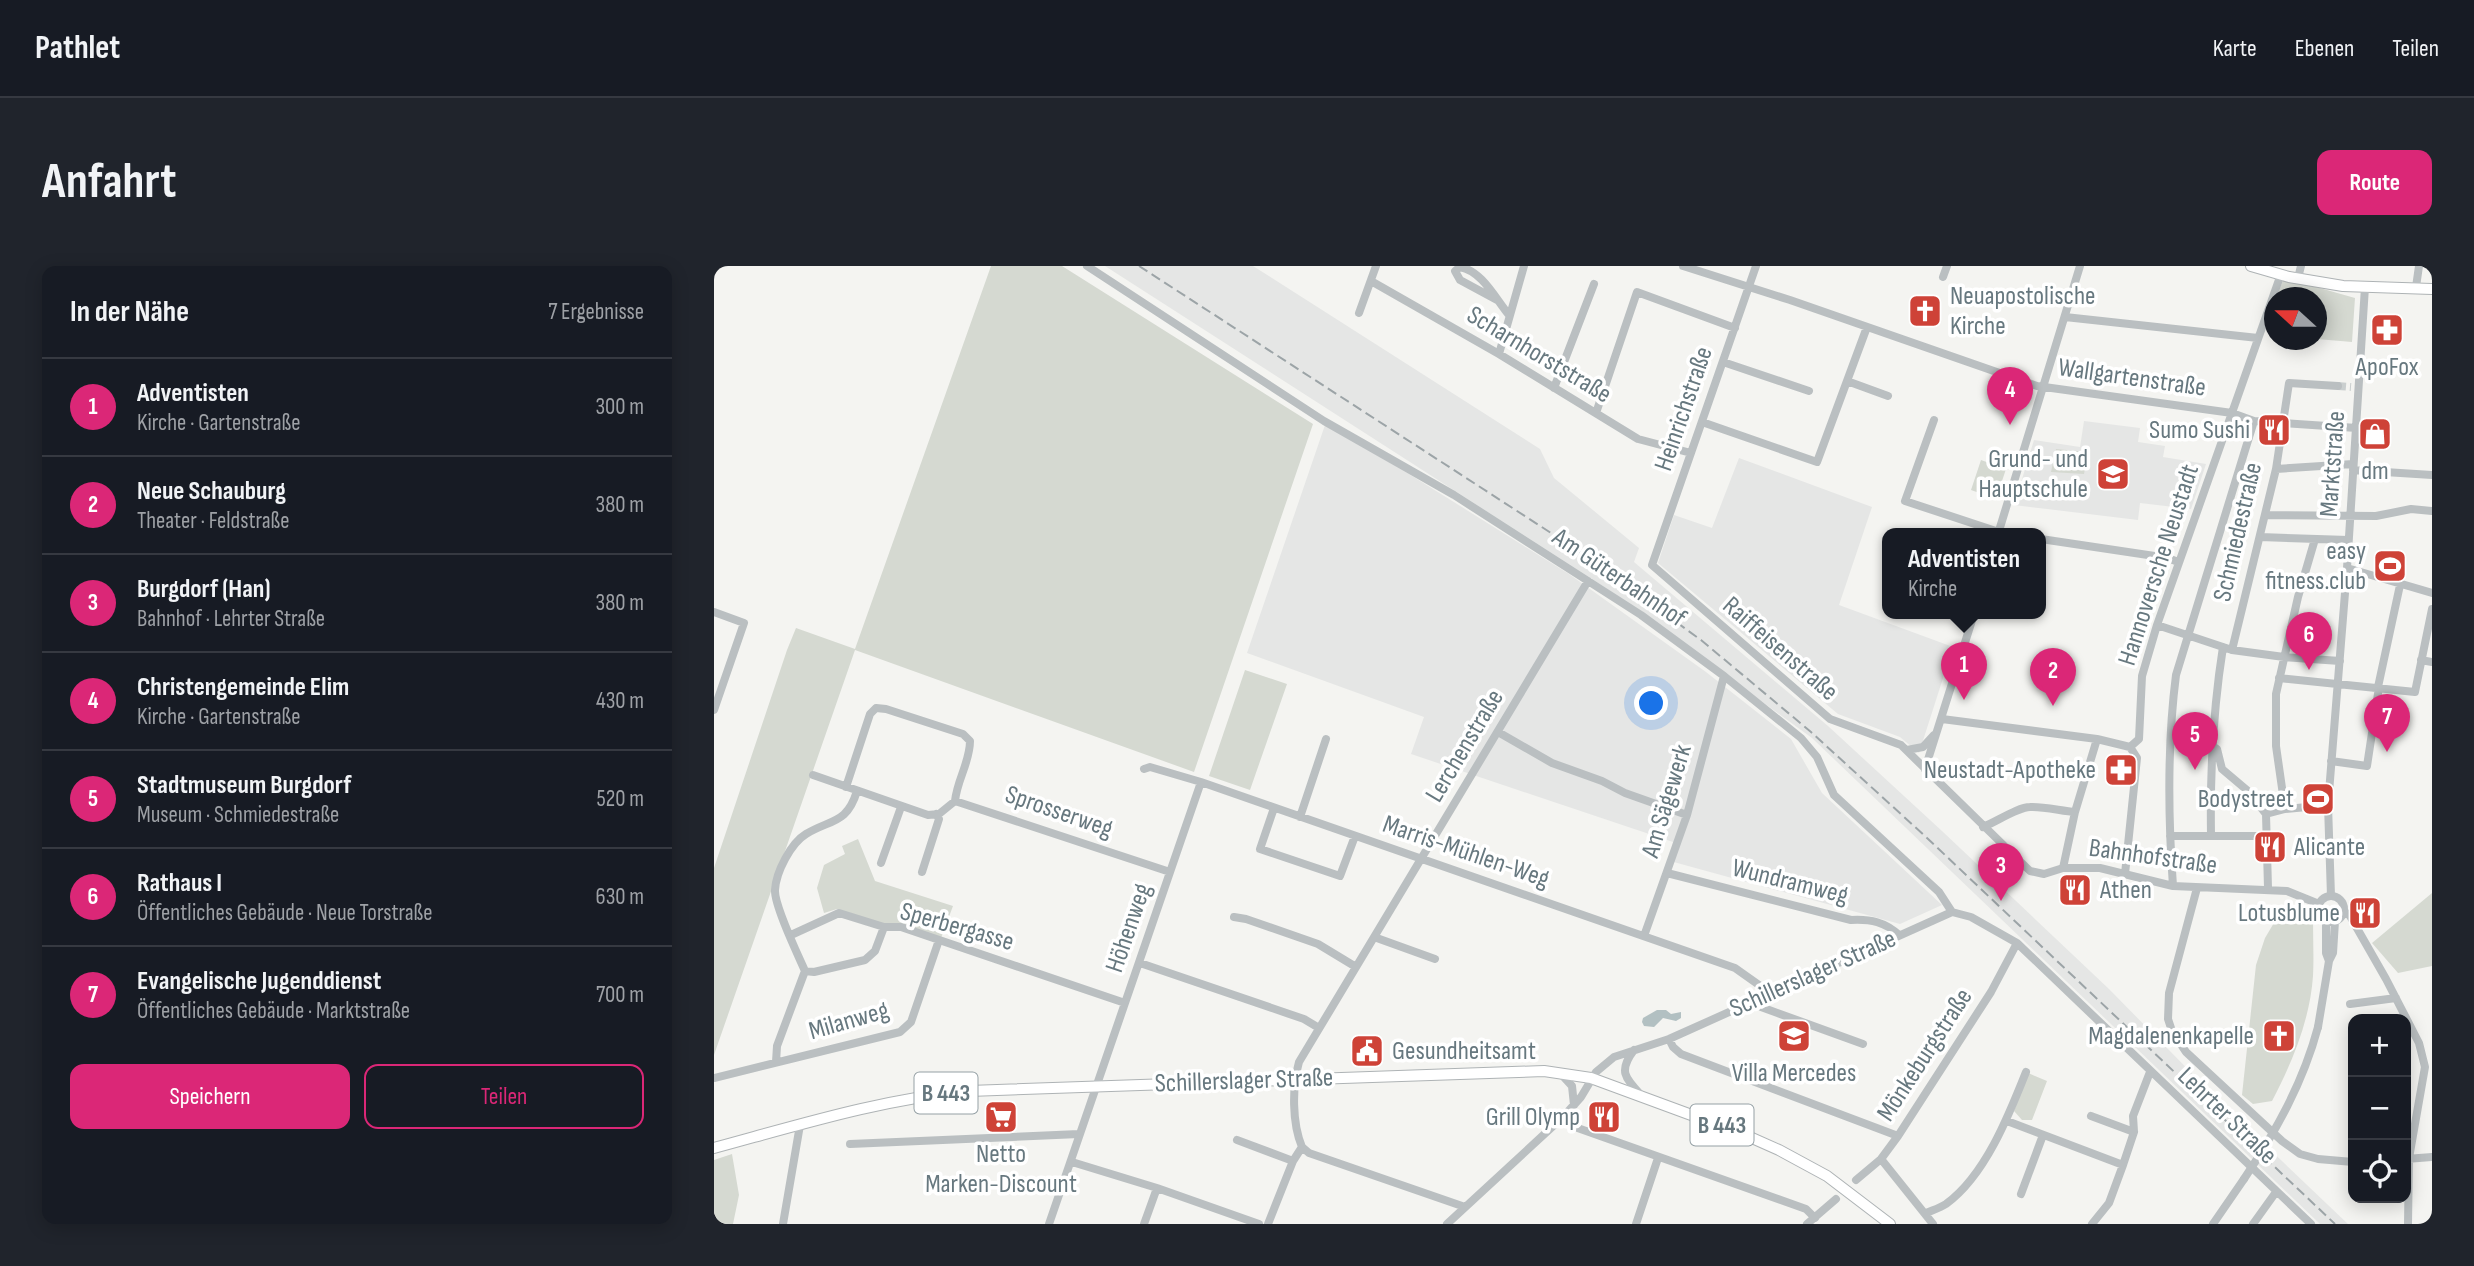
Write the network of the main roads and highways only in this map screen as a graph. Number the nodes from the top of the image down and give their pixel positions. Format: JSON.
{"nodes":[{"id":1,"x":2251,"y":266,"type":"edge"},
{"id":2,"x":2432,"y":289,"type":"edge"},
{"id":3,"x":714,"y":1147,"type":"edge"},
{"id":4,"x":1890,"y":1224,"type":"edge"}],
"edges":[{"from":1,"to":2,"type":"main road"},
{"from":3,"to":4,"type":"main road","name":"Schillerslager Straße","number":"B 443"}]}
